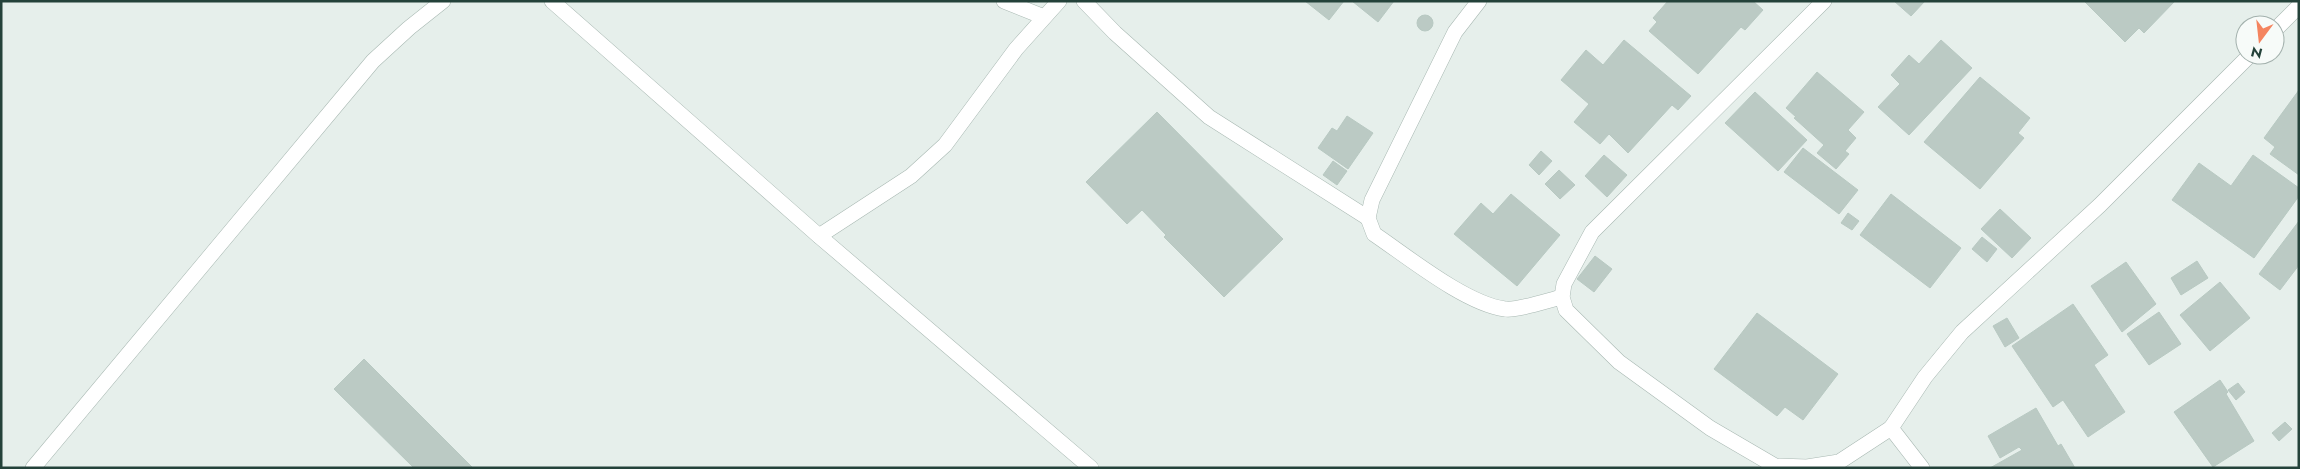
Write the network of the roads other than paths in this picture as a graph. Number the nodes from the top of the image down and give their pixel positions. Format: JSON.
{"nodes":[{"id":1,"x":443,"y":1,"type":"edge"},
{"id":2,"x":552,"y":1,"type":"edge"},
{"id":3,"x":1004,"y":1,"type":"edge"},
{"id":4,"x":1059,"y":1,"type":"edge"},
{"id":5,"x":1084,"y":1,"type":"edge"},
{"id":6,"x":1479,"y":1,"type":"edge"},
{"id":7,"x":1824,"y":1,"type":"edge"},
{"id":8,"x":2299,"y":6,"type":"edge"},
{"id":9,"x":1044,"y":17,"type":"junction"},
{"id":10,"x":2285,"y":20,"type":"edge"},
{"id":11,"x":2240,"y":65,"type":"edge"},
{"id":12,"x":1368,"y":218,"type":"junction"},
{"id":13,"x":819,"y":236,"type":"junction"},
{"id":14,"x":1562,"y":297,"type":"junction"},
{"id":15,"x":1891,"y":428,"type":"junction"},
{"id":16,"x":1776,"y":467,"type":"edge"},
{"id":17,"x":33,"y":468,"type":"edge"},
{"id":18,"x":1090,"y":468,"type":"edge"},
{"id":19,"x":1922,"y":468,"type":"edge"}],
"edges":[{"from":1,"to":17,"type":"street"},
{"from":2,"to":13,"type":"street"},
{"from":3,"to":9,"type":"street"},
{"from":4,"to":9,"type":"street"},
{"from":5,"to":12,"type":"street"},
{"from":6,"to":12,"type":"street"},
{"from":7,"to":14,"type":"street"},
{"from":8,"to":10,"type":"street"},
{"from":9,"to":13,"type":"street"},
{"from":11,"to":15,"type":"street"},
{"from":12,"to":14,"type":"street"},
{"from":13,"to":18,"type":"street"},
{"from":14,"to":16,"type":"street"},
{"from":15,"to":16,"type":"street"},
{"from":15,"to":19,"type":"street"}]}
